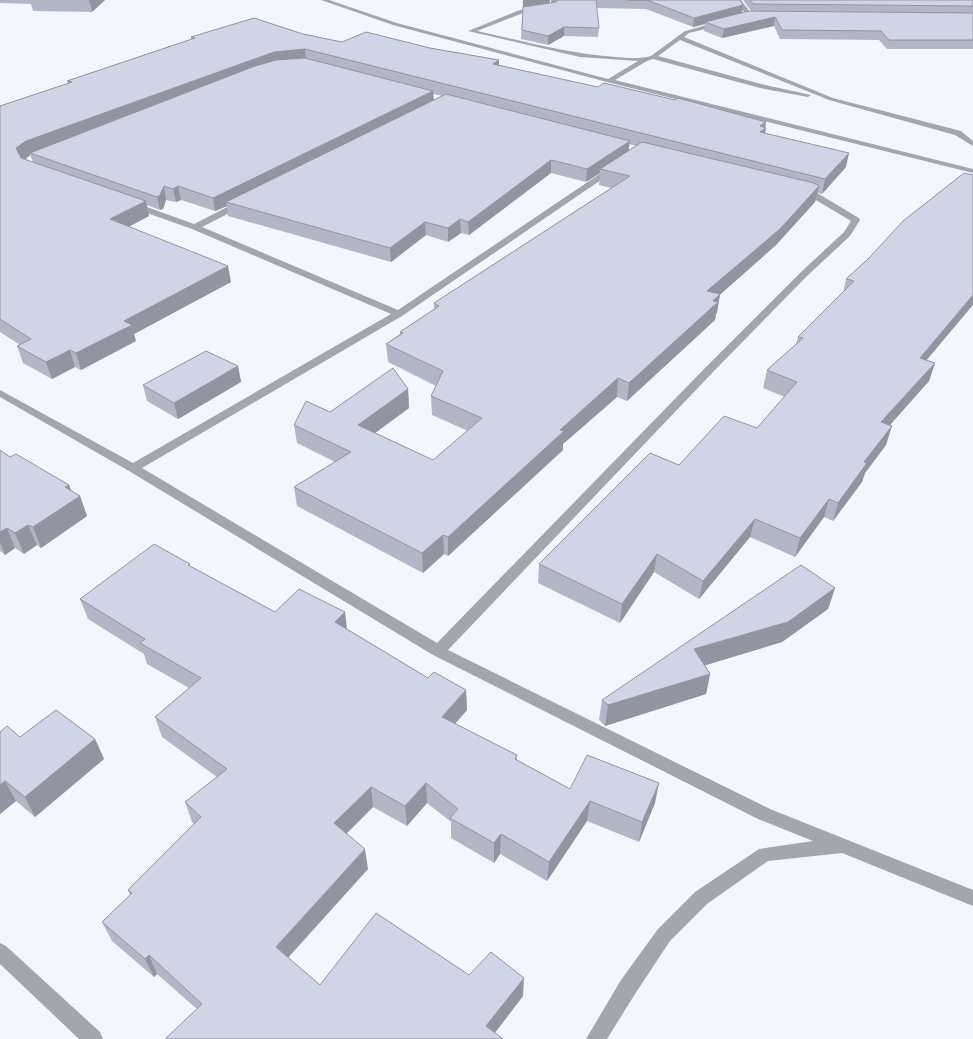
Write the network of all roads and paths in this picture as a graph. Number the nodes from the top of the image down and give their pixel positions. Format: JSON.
{"nodes":[{"id":1,"x":324,"y":0,"type":"edge"},
{"id":2,"x":554,"y":0,"type":"edge"},
{"id":3,"x":738,"y":0,"type":"edge"},
{"id":4,"x":746,"y":16,"type":"junction"},
{"id":5,"x":754,"y":16,"type":"edge"},
{"id":6,"x":472,"y":31,"type":"junction"},
{"id":7,"x":680,"y":38,"type":"junction"},
{"id":8,"x":452,"y":39,"type":"junction"},
{"id":9,"x":649,"y":58,"type":"junction"},
{"id":10,"x":609,"y":81,"type":"junction"},
{"id":11,"x":827,"y":97,"type":"junction"},
{"id":12,"x":973,"y":144,"type":"edge"},
{"id":13,"x":622,"y":163,"type":"edge"},
{"id":14,"x":973,"y":171,"type":"edge"},
{"id":15,"x":789,"y":189,"type":"edge"},
{"id":16,"x":121,"y":201,"type":"edge"},
{"id":17,"x":246,"y":201,"type":"edge"},
{"id":18,"x":194,"y":227,"type":"junction"},
{"id":19,"x":399,"y":314,"type":"junction"},
{"id":20,"x":0,"y":393,"type":"edge"},
{"id":21,"x":134,"y":468,"type":"junction"},
{"id":22,"x":438,"y":651,"type":"junction"},
{"id":23,"x":844,"y":846,"type":"junction"},
{"id":24,"x":973,"y":898,"type":"edge"},
{"id":25,"x":0,"y":952,"type":"edge"},
{"id":26,"x":93,"y":1039,"type":"edge"},
{"id":27,"x":596,"y":1039,"type":"edge"}],
"edges":[{"from":1,"to":8,"type":"street"},
{"from":2,"to":6,"type":"street"},
{"from":3,"to":4,"type":"street"},
{"from":4,"to":5,"type":"street"},
{"from":4,"to":7,"type":"street"},
{"from":6,"to":8,"type":"street"},
{"from":6,"to":9,"type":"street"},
{"from":7,"to":9,"type":"street"},
{"from":7,"to":11,"type":"street"},
{"from":8,"to":10,"type":"street"},
{"from":9,"to":10,"type":"street"},
{"from":9,"to":11,"type":"street"},
{"from":10,"to":14,"type":"street"},
{"from":11,"to":12,"type":"street"},
{"from":13,"to":19,"type":"street"},
{"from":15,"to":22,"type":"street"},
{"from":16,"to":18,"type":"street"},
{"from":17,"to":18,"type":"street"},
{"from":18,"to":19,"type":"street"},
{"from":19,"to":21,"type":"street"},
{"from":20,"to":21,"type":"street"},
{"from":21,"to":22,"type":"street"},
{"from":22,"to":23,"type":"street"},
{"from":23,"to":24,"type":"street"},
{"from":23,"to":27,"type":"street"},
{"from":25,"to":26,"type":"street"}]}
